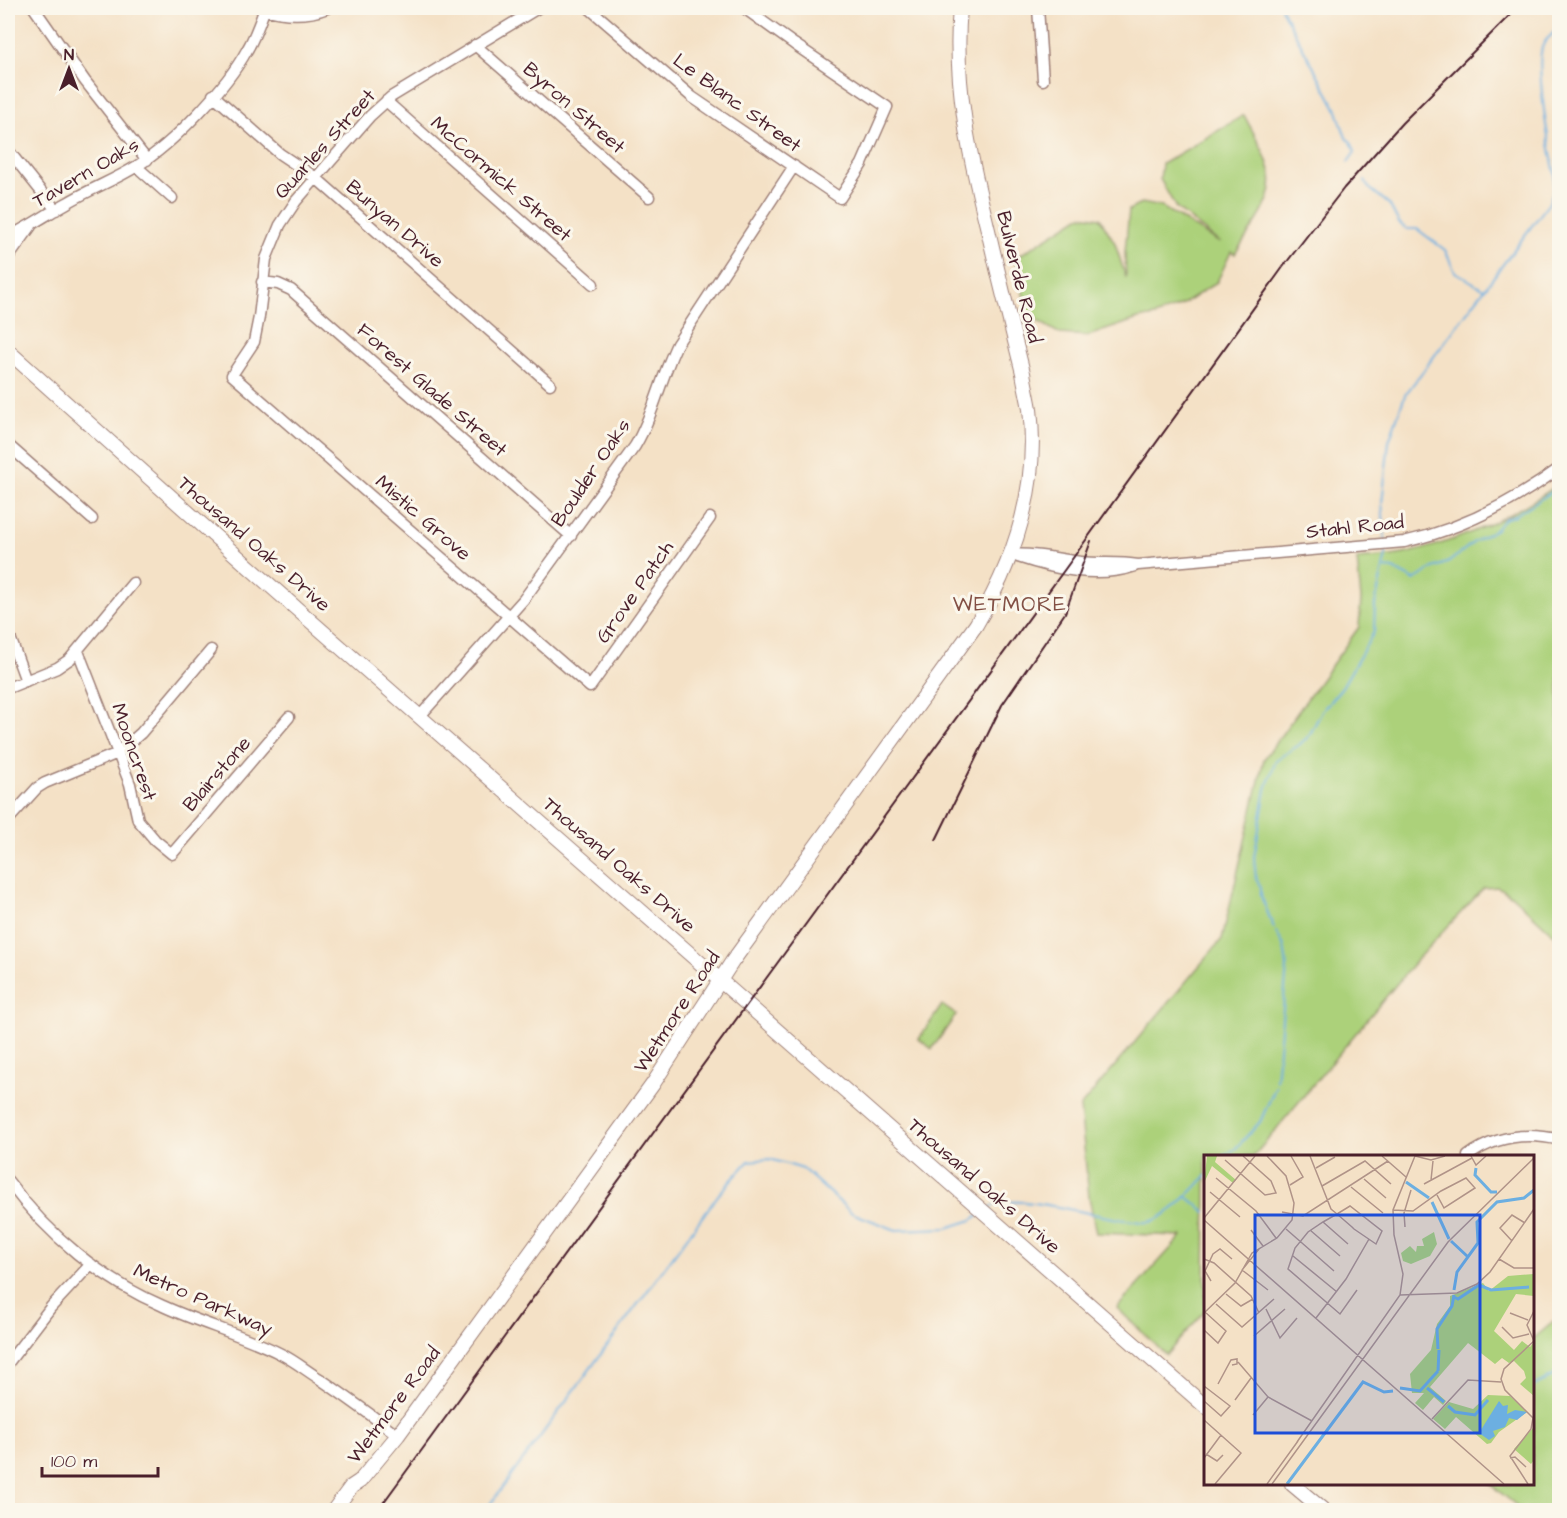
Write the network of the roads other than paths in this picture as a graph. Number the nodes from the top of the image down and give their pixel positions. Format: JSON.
{"nodes":[{"id":1,"x":34,"y":8,"type":"edge"},
{"id":2,"x":263,"y":8,"type":"edge"},
{"id":3,"x":327,"y":8,"type":"edge"},
{"id":4,"x":538,"y":8,"type":"edge"},
{"id":5,"x":589,"y":8,"type":"edge"},
{"id":6,"x":744,"y":8,"type":"edge"},
{"id":7,"x":960,"y":8,"type":"edge"},
{"id":8,"x":1038,"y":8,"type":"edge"},
{"id":9,"x":475,"y":45,"type":"junction"},
{"id":10,"x":1043,"y":80,"type":"dead end"},
{"id":11,"x":213,"y":95,"type":"junction"},
{"id":12,"x":386,"y":101,"type":"junction"},
{"id":13,"x":8,"y":150,"type":"edge"},
{"id":14,"x":147,"y":160,"type":"junction"},
{"id":15,"x":794,"y":166,"type":"junction"},
{"id":16,"x":137,"y":167,"type":"junction"},
{"id":17,"x":316,"y":178,"type":"junction"},
{"id":18,"x":649,"y":197,"type":"dead end"},
{"id":19,"x":172,"y":198,"type":"dead end"},
{"id":20,"x":56,"y":210,"type":"junction"},
{"id":21,"x":31,"y":226,"type":"junction"},
{"id":22,"x":8,"y":237,"type":"edge"},
{"id":23,"x":8,"y":258,"type":"edge"},
{"id":24,"x":262,"y":282,"type":"junction"},
{"id":25,"x":593,"y":284,"type":"dead end"},
{"id":26,"x":8,"y":351,"type":"edge"},
{"id":27,"x":232,"y":375,"type":"joint"},
{"id":28,"x":550,"y":384,"type":"dead end"},
{"id":29,"x":8,"y":445,"type":"edge"},
{"id":30,"x":1560,"y":468,"type":"edge"},
{"id":31,"x":710,"y":518,"type":"dead end"},
{"id":32,"x":92,"y":519,"type":"dead end"},
{"id":33,"x":571,"y":536,"type":"junction"},
{"id":34,"x":1011,"y":555,"type":"junction"},
{"id":35,"x":134,"y":583,"type":"dead end"},
{"id":36,"x":509,"y":617,"type":"junction"},
{"id":37,"x":8,"y":632,"type":"edge"},
{"id":38,"x":211,"y":650,"type":"dead end"},
{"id":39,"x":78,"y":651,"type":"junction"},
{"id":40,"x":26,"y":681,"type":"junction"},
{"id":41,"x":590,"y":687,"type":"joint"},
{"id":42,"x":8,"y":688,"type":"edge"},
{"id":43,"x":420,"y":716,"type":"junction"},
{"id":44,"x":289,"y":717,"type":"dead end"},
{"id":45,"x":118,"y":753,"type":"junction"},
{"id":46,"x":8,"y":819,"type":"edge"},
{"id":47,"x":172,"y":854,"type":"joint"},
{"id":48,"x":720,"y":980,"type":"junction"},
{"id":49,"x":1560,"y":1140,"type":"edge"},
{"id":50,"x":1470,"y":1155,"type":"edge"},
{"id":51,"x":8,"y":1181,"type":"edge"},
{"id":52,"x":91,"y":1264,"type":"junction"},
{"id":53,"x":8,"y":1363,"type":"edge"},
{"id":54,"x":1204,"y":1405,"type":"edge"},
{"id":55,"x":398,"y":1435,"type":"junction"},
{"id":56,"x":360,"y":1481,"type":"junction"},
{"id":57,"x":1293,"y":1485,"type":"edge"},
{"id":58,"x":334,"y":1510,"type":"edge"},
{"id":59,"x":345,"y":1510,"type":"edge"},
{"id":60,"x":1323,"y":1510,"type":"edge"}],
"edges":[{"from":1,"to":14,"type":"street"},
{"from":2,"to":3,"type":"street"},
{"from":2,"to":11,"type":"street","name":"Tavern Oaks"},
{"from":4,"to":9,"type":"street","name":"Quarles Street"},
{"from":5,"to":15,"type":"street","name":"Le Blanc Street"},
{"from":6,"to":15,"type":"street","name":"Le Blanc Street"},
{"from":7,"to":34,"type":"main road","name":"Bulverde Road"},
{"from":8,"to":10,"type":"street"},
{"from":9,"to":12,"type":"street","name":"Quarles Street"},
{"from":9,"to":18,"type":"street","name":"Byron Street"},
{"from":11,"to":14,"type":"street","name":"Tavern Oaks"},
{"from":11,"to":17,"type":"street","name":"Bunyan Drive"},
{"from":12,"to":17,"type":"street","name":"Quarles Street"},
{"from":12,"to":25,"type":"street","name":"McCormick Street"},
{"from":13,"to":20,"type":"street"},
{"from":14,"to":16,"type":"street","name":"Tavern Oaks"},
{"from":15,"to":33,"type":"street","name":"Boulder Oaks"},
{"from":16,"to":19,"type":"street"},
{"from":16,"to":20,"type":"street","name":"Tavern Oaks"},
{"from":17,"to":24,"type":"street","name":"Quarles Street"},
{"from":17,"to":28,"type":"street","name":"Bunyan Drive"},
{"from":20,"to":21,"type":"street","name":"Tavern Oaks"},
{"from":21,"to":22,"type":"street","name":"Tavern Oaks"},
{"from":21,"to":23,"type":"street","name":"Tavern Oaks"},
{"from":24,"to":27,"type":"street","name":"Quarles Street"},
{"from":24,"to":33,"type":"street","name":"Forest Glade Street"},
{"from":26,"to":43,"type":"main road","name":"Thousand Oaks Drive"},
{"from":27,"to":36,"type":"street","name":"Mistic Grove"},
{"from":29,"to":32,"type":"street"},
{"from":30,"to":34,"type":"street","name":"Stahl Road"},
{"from":31,"to":41,"type":"street","name":"Grove Patch"},
{"from":33,"to":36,"type":"street","name":"Boulder Oaks"},
{"from":34,"to":48,"type":"main road","name":"Wetmore Road"},
{"from":35,"to":39,"type":"street"},
{"from":36,"to":41,"type":"street","name":"Mistic Grove"},
{"from":36,"to":43,"type":"street","name":"Boulder Oaks"},
{"from":37,"to":40,"type":"street"},
{"from":38,"to":45,"type":"street"},
{"from":39,"to":40,"type":"street"},
{"from":39,"to":45,"type":"street","name":"Mooncrest"},
{"from":40,"to":42,"type":"street"},
{"from":43,"to":48,"type":"main road","name":"Thousand Oaks Drive"},
{"from":44,"to":47,"type":"street","name":"Blairstone"},
{"from":45,"to":46,"type":"street"},
{"from":45,"to":47,"type":"street","name":"Mooncrest"},
{"from":48,"to":54,"type":"main road","name":"Thousand Oaks Drive"},
{"from":48,"to":55,"type":"main road","name":"Wetmore Road"},
{"from":49,"to":50,"type":"street"},
{"from":51,"to":52,"type":"street","name":"Metro Parkway"},
{"from":52,"to":53,"type":"street"},
{"from":52,"to":55,"type":"street","name":"Metro Parkway"},
{"from":55,"to":56,"type":"main road","name":"Wetmore Road"},
{"from":56,"to":58,"type":"main road","name":"Wetmore Road"},
{"from":56,"to":59,"type":"main road","name":"Wetmore Road"},
{"from":57,"to":60,"type":"main road"}]}
